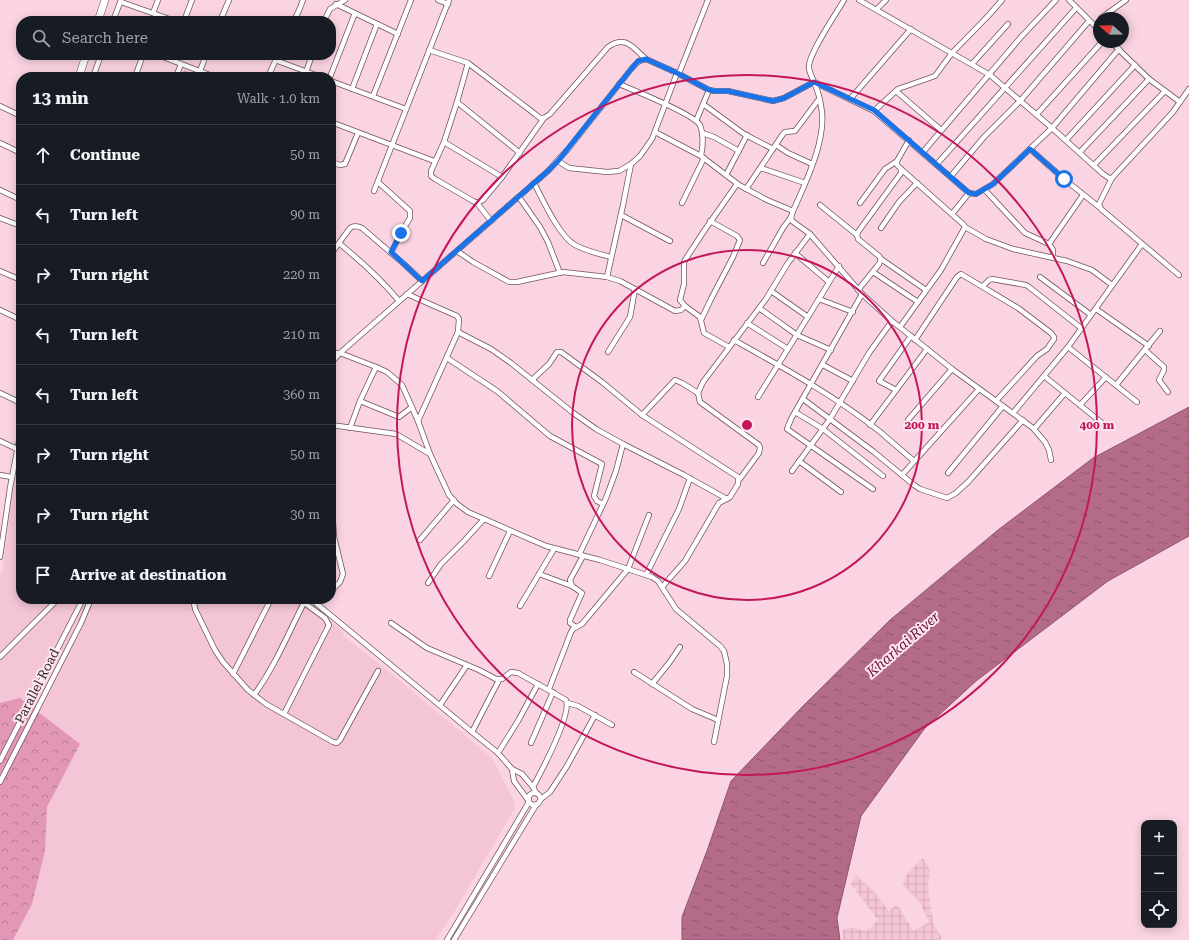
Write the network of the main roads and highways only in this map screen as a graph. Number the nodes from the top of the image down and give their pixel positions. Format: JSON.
{"nodes":[{"id":1,"x":104,"y":0,"type":"edge"},
{"id":2,"x":99,"y":16,"type":"edge"},
{"id":3,"x":84,"y":60,"type":"edge"},
{"id":4,"x":81,"y":72,"type":"edge"}],
"edges":[{"from":1,"to":2,"type":"main road"},
{"from":3,"to":4,"type":"main road"}]}
